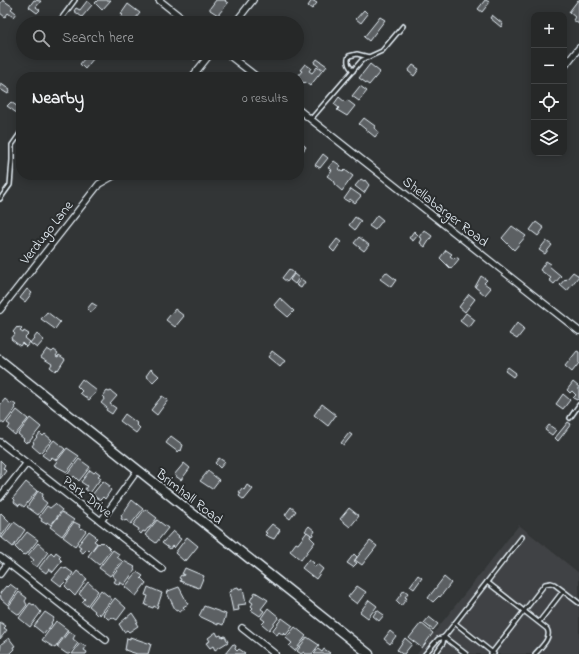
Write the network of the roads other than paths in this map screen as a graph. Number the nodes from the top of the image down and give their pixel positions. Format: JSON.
{"nodes":[{"id":1,"x":75,"y":0,"type":"edge"},
{"id":2,"x":159,"y":0,"type":"edge"},
{"id":3,"x":253,"y":0,"type":"edge"},
{"id":4,"x":63,"y":16,"type":"edge"},
{"id":5,"x":179,"y":16,"type":"edge"},
{"id":6,"x":240,"y":16,"type":"edge"},
{"id":7,"x":402,"y":26,"type":"dead end"},
{"id":8,"x":579,"y":48,"type":"edge"},
{"id":9,"x":369,"y":57,"type":"junction"},
{"id":10,"x":205,"y":60,"type":"edge"},
{"id":11,"x":235,"y":60,"type":"edge"},
{"id":12,"x":567,"y":63,"type":"edge"},
{"id":13,"x":353,"y":71,"type":"junction"},
{"id":14,"x":196,"y":72,"type":"edge"},
{"id":15,"x":251,"y":72,"type":"edge"},
{"id":16,"x":304,"y":114,"type":"edge"},
{"id":17,"x":310,"y":119,"type":"junction"},
{"id":18,"x":16,"y":139,"type":"edge"},
{"id":19,"x":106,"y":180,"type":"edge"},
{"id":20,"x":0,"y":199,"type":"edge"},
{"id":21,"x":0,"y":310,"type":"edge"},
{"id":22,"x":579,"y":331,"type":"edge"},
{"id":23,"x":0,"y":360,"type":"edge"},
{"id":24,"x":579,"y":405,"type":"edge"},
{"id":25,"x":570,"y":418,"type":"dead end"},
{"id":26,"x":0,"y":442,"type":"edge"},
{"id":27,"x":27,"y":463,"type":"junction"},
{"id":28,"x":137,"y":471,"type":"junction"},
{"id":29,"x":0,"y":497,"type":"edge"},
{"id":30,"x":101,"y":522,"type":"junction"},
{"id":31,"x":522,"y":537,"type":"dead end"},
{"id":32,"x":0,"y":557,"type":"edge"},
{"id":33,"x":8,"y":563,"type":"junction"},
{"id":34,"x":162,"y":569,"type":"dead end"},
{"id":35,"x":0,"y":574,"type":"edge"},
{"id":36,"x":487,"y":582,"type":"junction"},
{"id":37,"x":563,"y":591,"type":"junction"},
{"id":38,"x":579,"y":603,"type":"edge"},
{"id":39,"x":524,"y":611,"type":"junction"},
{"id":40,"x":539,"y":622,"type":"junction"},
{"id":41,"x":455,"y":623,"type":"junction"},
{"id":42,"x":242,"y":628,"type":"dead end"},
{"id":43,"x":444,"y":636,"type":"junction"},
{"id":44,"x":106,"y":640,"type":"dead end"},
{"id":45,"x":538,"y":650,"type":"junction"},
{"id":46,"x":368,"y":653,"type":"edge"},
{"id":47,"x":492,"y":653,"type":"edge"},
{"id":48,"x":275,"y":654,"type":"edge"},
{"id":49,"x":425,"y":654,"type":"edge"},
{"id":50,"x":435,"y":654,"type":"edge"},
{"id":51,"x":466,"y":654,"type":"edge"},
{"id":52,"x":535,"y":654,"type":"edge"},
{"id":53,"x":543,"y":654,"type":"edge"}],
"edges":[{"from":1,"to":4,"type":"lane"},
{"from":2,"to":5,"type":"street"},
{"from":3,"to":6,"type":"street"},
{"from":7,"to":9,"type":"lane"},
{"from":8,"to":12,"type":"street"},
{"from":9,"to":13,"type":"lane"},
{"from":9,"to":13,"type":"lane"},
{"from":10,"to":14,"type":"street"},
{"from":11,"to":15,"type":"street"},
{"from":13,"to":17,"type":"lane"},
{"from":16,"to":17,"type":"street","name":"Shellabarger Road"},
{"from":17,"to":22,"type":"street","name":"Shellabarger Road"},
{"from":18,"to":20,"type":"lane"},
{"from":19,"to":21,"type":"street","name":"Verdugo Lane"},
{"from":23,"to":28,"type":"street","name":"Brimhall Road"},
{"from":24,"to":25,"type":"lane"},
{"from":26,"to":27,"type":"street","name":"Park Drive"},
{"from":27,"to":29,"type":"street"},
{"from":27,"to":30,"type":"street","name":"Park Drive"},
{"from":28,"to":30,"type":"street"},
{"from":28,"to":46,"type":"street","name":"Brimhall Road"},
{"from":30,"to":34,"type":"street","name":"Park Drive"},
{"from":31,"to":36,"type":"lane"},
{"from":32,"to":33,"type":"street"},
{"from":33,"to":35,"type":"street"},
{"from":33,"to":44,"type":"street"},
{"from":36,"to":39,"type":"lane"},
{"from":36,"to":41,"type":"lane"},
{"from":37,"to":38,"type":"lane"},
{"from":37,"to":39,"type":"lane"},
{"from":37,"to":40,"type":"lane"},
{"from":39,"to":40,"type":"lane"},
{"from":39,"to":47,"type":"lane"},
{"from":40,"to":45,"type":"lane"},
{"from":41,"to":43,"type":"lane"},
{"from":41,"to":47,"type":"lane"},
{"from":42,"to":48,"type":"street"},
{"from":43,"to":49,"type":"lane"},
{"from":43,"to":50,"type":"lane"},
{"from":43,"to":51,"type":"lane"},
{"from":45,"to":52,"type":"lane"},
{"from":45,"to":53,"type":"lane"}]}
